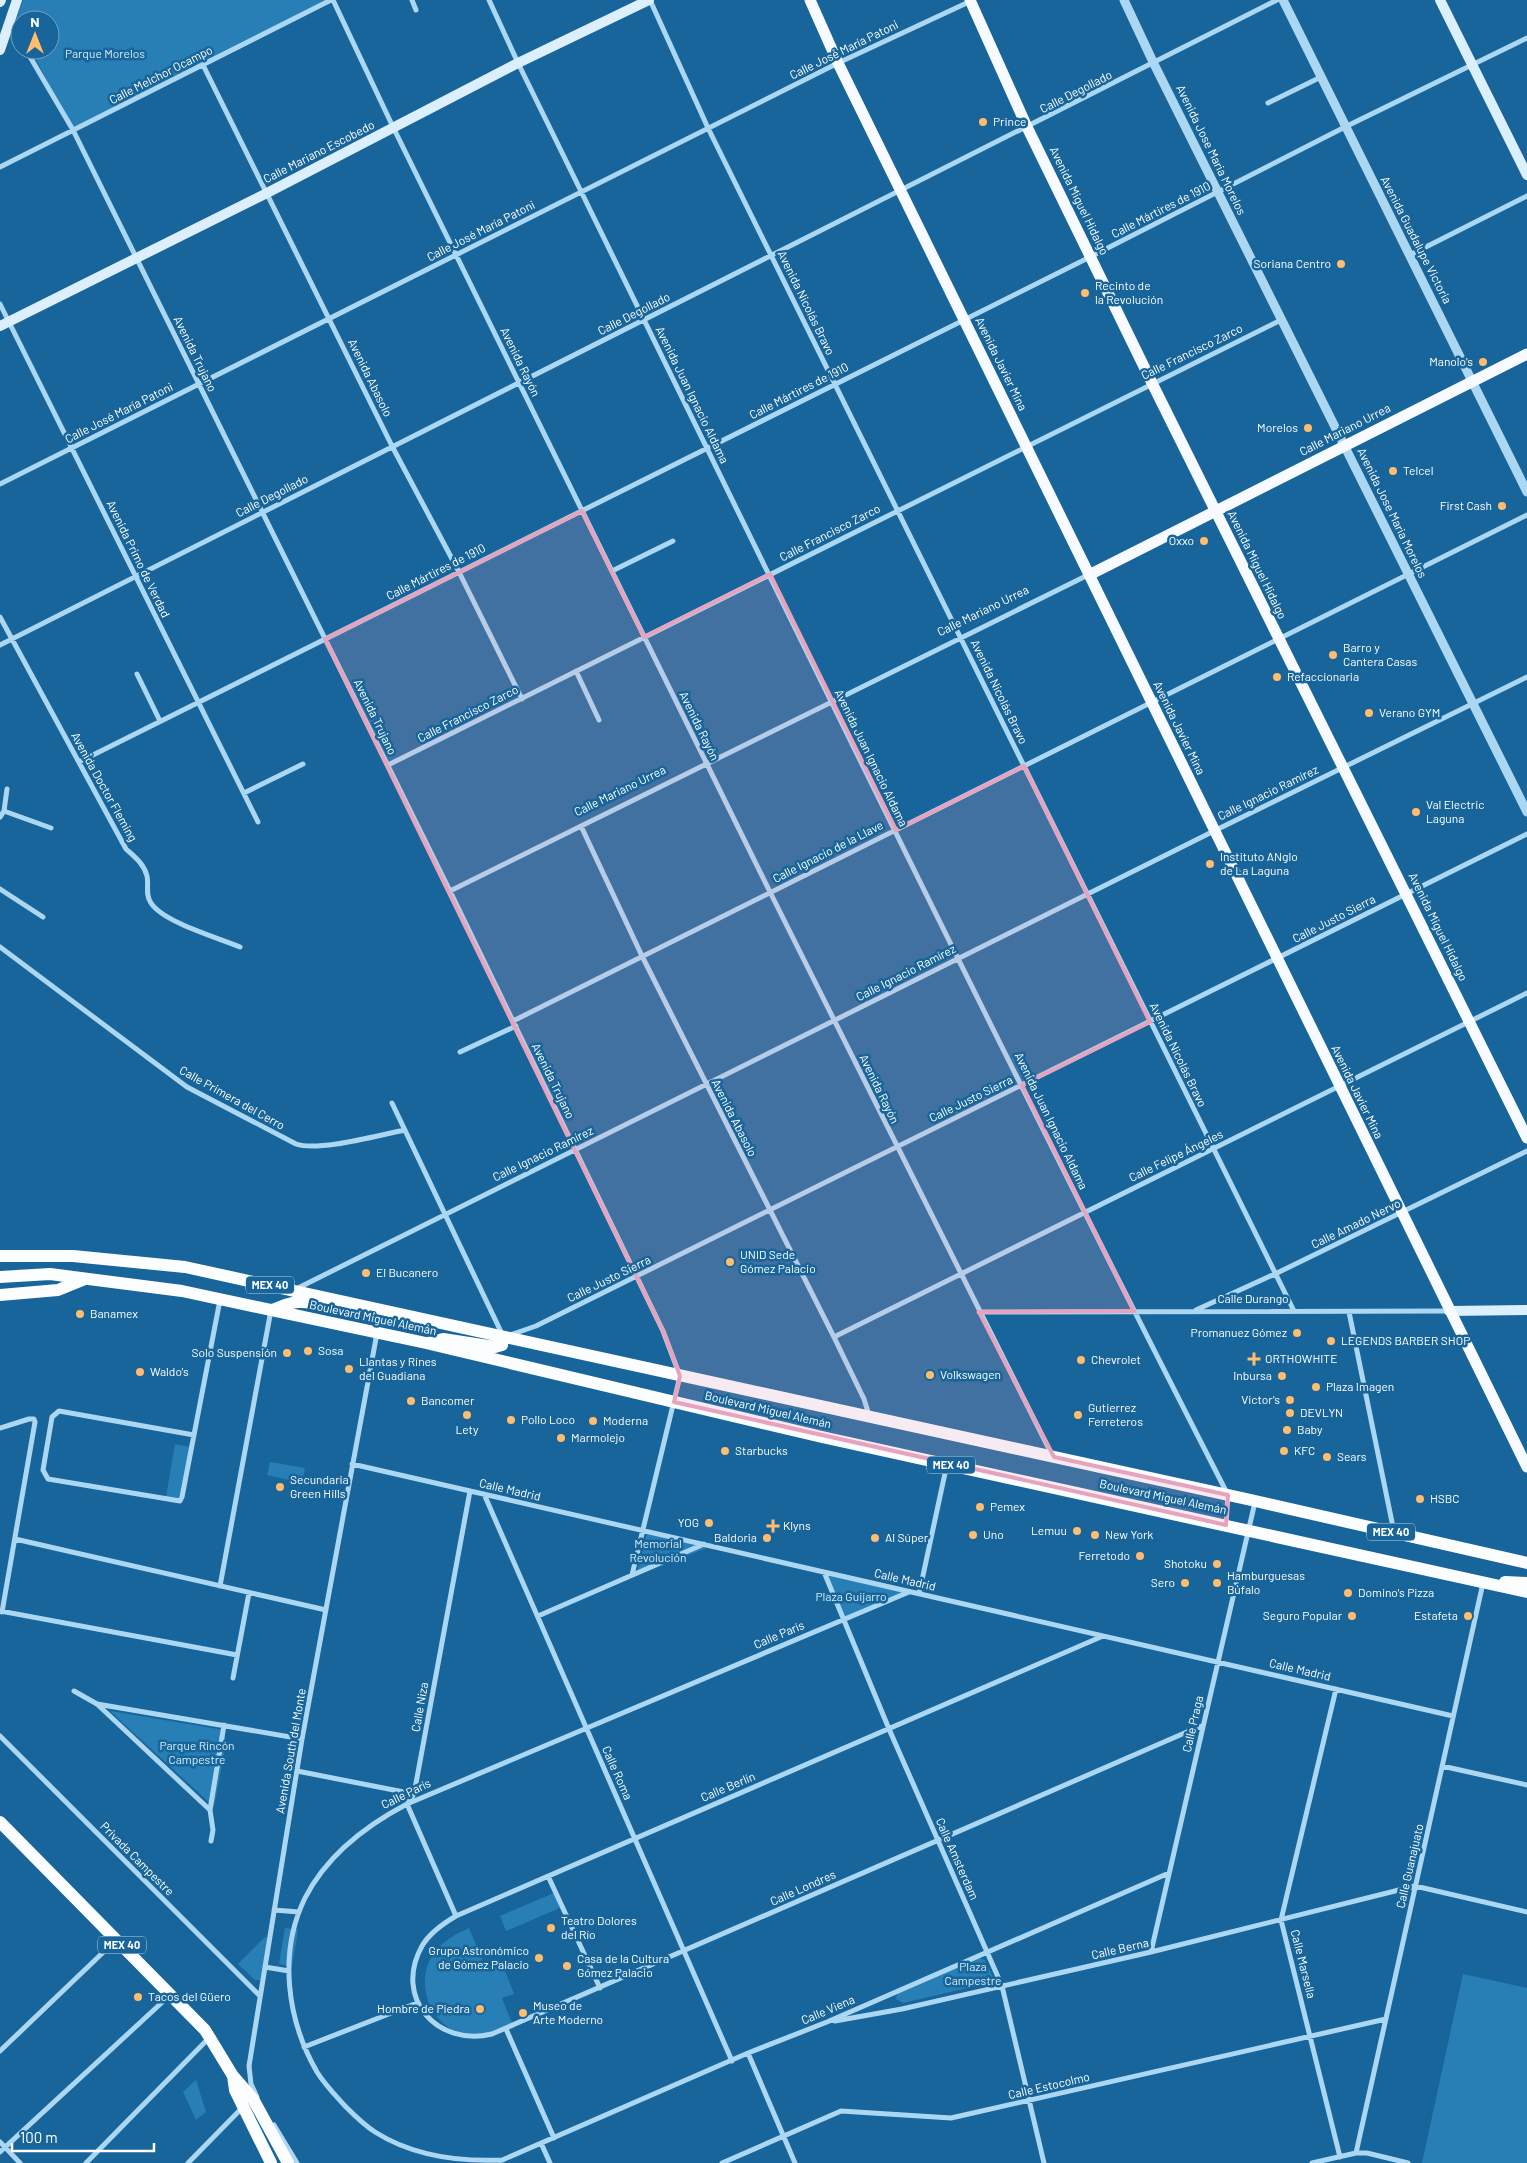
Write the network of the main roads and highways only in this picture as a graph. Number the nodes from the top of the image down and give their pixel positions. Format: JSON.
{"nodes":[{"id":1,"x":17,"y":0,"type":"edge"},
{"id":2,"x":649,"y":0,"type":"edge"},
{"id":3,"x":810,"y":0,"type":"edge"},
{"id":4,"x":972,"y":0,"type":"edge"},
{"id":5,"x":1440,"y":0,"type":"edge"},
{"id":6,"x":0,"y":50,"type":"edge"},
{"id":7,"x":1527,"y":176,"type":"edge"},
{"id":8,"x":4,"y":324,"type":"edge"},
{"id":9,"x":1527,"y":354,"type":"edge"},
{"id":10,"x":1215,"y":511,"type":"junction"},
{"id":11,"x":1089,"y":575,"type":"junction"},
{"id":12,"x":1527,"y":1138,"type":"edge"},
{"id":13,"x":0,"y":1256,"type":"edge"},
{"id":14,"x":0,"y":1277,"type":"edge"},
{"id":15,"x":87,"y":1278,"type":"junction"},
{"id":16,"x":0,"y":1295,"type":"edge"},
{"id":17,"x":379,"y":1309,"type":"junction"},
{"id":18,"x":271,"y":1310,"type":"junction"},
{"id":19,"x":1527,"y":1310,"type":"edge"},
{"id":20,"x":1449,"y":1311,"type":"junction"},
{"id":21,"x":503,"y":1337,"type":"junction"},
{"id":22,"x":426,"y":1343,"type":"junction"},
{"id":23,"x":1527,"y":1466,"type":"edge"},
{"id":24,"x":1527,"y":1563,"type":"edge"},
{"id":25,"x":1483,"y":1582,"type":"junction"},
{"id":26,"x":1527,"y":1583,"type":"edge"},
{"id":27,"x":1527,"y":1592,"type":"edge"},
{"id":28,"x":0,"y":1822,"type":"edge"},
{"id":29,"x":251,"y":2100,"type":"junction"},
{"id":30,"x":271,"y":2163,"type":"edge"},
{"id":31,"x":288,"y":2163,"type":"edge"}],
"edges":[{"from":1,"to":6,"type":"main road"},
{"from":2,"to":8,"type":"main road","name":"Calle Mariano Escobedo"},
{"from":3,"to":11,"type":"main road","name":"Avenida Javier Mina"},
{"from":4,"to":10,"type":"main road","name":"Avenida Miguel Hidalgo"},
{"from":5,"to":7,"type":"main road"},
{"from":9,"to":10,"type":"main road","name":"Calle Mariano Urrea"},
{"from":10,"to":11,"type":"main road","name":"Calle Mariano Urrea"},
{"from":10,"to":12,"type":"main road","name":"Avenida Miguel Hidalgo"},
{"from":11,"to":20,"type":"main road","name":"Avenida Javier Mina"},
{"from":13,"to":17,"type":"highway","name":"Boulevard Miguel Alemán","number":"MEX 40"},
{"from":14,"to":15,"type":"highway","name":"Boulevard Miguel Alemán","number":"MEX 40"},
{"from":15,"to":16,"type":"highway"},
{"from":15,"to":18,"type":"highway","name":"Boulevard Miguel Alemán","number":"MEX 40"},
{"from":17,"to":18,"type":"highway"},
{"from":17,"to":21,"type":"highway","name":"Boulevard Miguel Alemán","number":"MEX 40"},
{"from":18,"to":22,"type":"highway","name":"Boulevard Miguel Alemán","number":"MEX 40"},
{"from":19,"to":20,"type":"main road","name":"Calle Durango"},
{"from":20,"to":23,"type":"main road","name":"Avenida Javier Mina"},
{"from":21,"to":22,"type":"highway"},
{"from":21,"to":24,"type":"highway","name":"Boulevard Miguel Alemán","number":"MEX 40"},
{"from":22,"to":25,"type":"highway","name":"Boulevard Miguel Alemán","number":"MEX 40"},
{"from":25,"to":26,"type":"highway"},
{"from":25,"to":27,"type":"highway","name":"Boulevard Miguel Alemán","number":"MEX 40"},
{"from":28,"to":29,"type":"highway","number":"MEX 40"},
{"from":29,"to":30,"type":"highway","number":"MEX 40"},
{"from":29,"to":31,"type":"highway","number":"MEX 40"}]}
